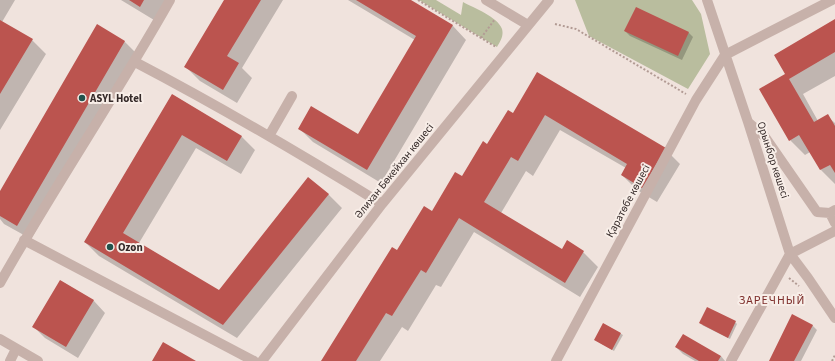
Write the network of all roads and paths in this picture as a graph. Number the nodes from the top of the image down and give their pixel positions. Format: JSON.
{"nodes":[{"id":1,"x":170,"y":0,"type":"edge"},
{"id":2,"x":418,"y":0,"type":"edge"},
{"id":3,"x":486,"y":0,"type":"edge"},
{"id":4,"x":549,"y":0,"type":"edge"},
{"id":5,"x":707,"y":0,"type":"edge"},
{"id":6,"x":832,"y":0,"type":"edge"},
{"id":7,"x":495,"y":19,"type":"dead end"},
{"id":8,"x":555,"y":24,"type":"dead end"},
{"id":9,"x":528,"y":25,"type":"junction"},
{"id":10,"x":482,"y":38,"type":"junction"},
{"id":11,"x":506,"y":53,"type":"junction"},
{"id":12,"x":725,"y":55,"type":"junction"},
{"id":13,"x":135,"y":62,"type":"junction"},
{"id":14,"x":292,"y":96,"type":"dead end"},
{"id":15,"x":696,"y":100,"type":"junction"},
{"id":16,"x":748,"y":122,"type":"junction"},
{"id":17,"x":269,"y":136,"type":"junction"},
{"id":18,"x":382,"y":204,"type":"junction"},
{"id":19,"x":832,"y":211,"type":"edge"},
{"id":20,"x":835,"y":223,"type":"edge"},
{"id":21,"x":835,"y":231,"type":"edge"},
{"id":22,"x":24,"y":240,"type":"junction"},
{"id":23,"x":790,"y":254,"type":"junction"},
{"id":24,"x":781,"y":271,"type":"junction"},
{"id":25,"x":0,"y":283,"type":"edge"},
{"id":26,"x":800,"y":287,"type":"dead end"},
{"id":27,"x":835,"y":318,"type":"edge"},
{"id":28,"x":0,"y":338,"type":"edge"},
{"id":29,"x":16,"y":349,"type":"junction"},
{"id":30,"x":835,"y":355,"type":"edge"},
{"id":31,"x":10,"y":361,"type":"edge"},
{"id":32,"x":38,"y":361,"type":"edge"},
{"id":33,"x":254,"y":361,"type":"edge"},
{"id":34,"x":262,"y":361,"type":"edge"},
{"id":35,"x":556,"y":361,"type":"edge"},
{"id":36,"x":731,"y":361,"type":"edge"},
{"id":37,"x":832,"y":361,"type":"edge"}],
"edges":[{"from":1,"to":13,"type":"street"},
{"from":2,"to":10,"type":"path"},
{"from":3,"to":9,"type":"street"},
{"from":4,"to":9,"type":"street","name":"Әлихан Бөкейхан көшесі"},
{"from":5,"to":12,"type":"street","name":"Орынбор көшесі"},
{"from":6,"to":12,"type":"street"},
{"from":7,"to":10,"type":"path"},
{"from":8,"to":15,"type":"path"},
{"from":9,"to":11,"type":"street","name":"Әлихан Бөкейхан көшесі"},
{"from":10,"to":11,"type":"path"},
{"from":11,"to":18,"type":"street","name":"Әлихан Бөкейхан көшесі"},
{"from":12,"to":15,"type":"street","name":"Қаратөбе көшесі"},
{"from":12,"to":16,"type":"street","name":"Орынбор көшесі"},
{"from":13,"to":17,"type":"street"},
{"from":13,"to":22,"type":"street"},
{"from":14,"to":17,"type":"street"},
{"from":15,"to":35,"type":"street","name":"Қаратөбе көшесі"},
{"from":16,"to":19,"type":"street"},
{"from":16,"to":23,"type":"street","name":"Орынбор көшесі"},
{"from":17,"to":18,"type":"street"},
{"from":18,"to":34,"type":"street","name":"Әлихан Бөкейхан көшесі"},
{"from":19,"to":20,"type":"street"},
{"from":21,"to":23,"type":"street"},
{"from":22,"to":25,"type":"street"},
{"from":22,"to":33,"type":"street"},
{"from":23,"to":24,"type":"street"},
{"from":23,"to":27,"type":"street","name":"Орынбор көшесі"},
{"from":24,"to":26,"type":"path"},
{"from":24,"to":36,"type":"street"},
{"from":28,"to":29,"type":"street"},
{"from":29,"to":31,"type":"street"},
{"from":29,"to":32,"type":"street"},
{"from":30,"to":37,"type":"path"}]}
